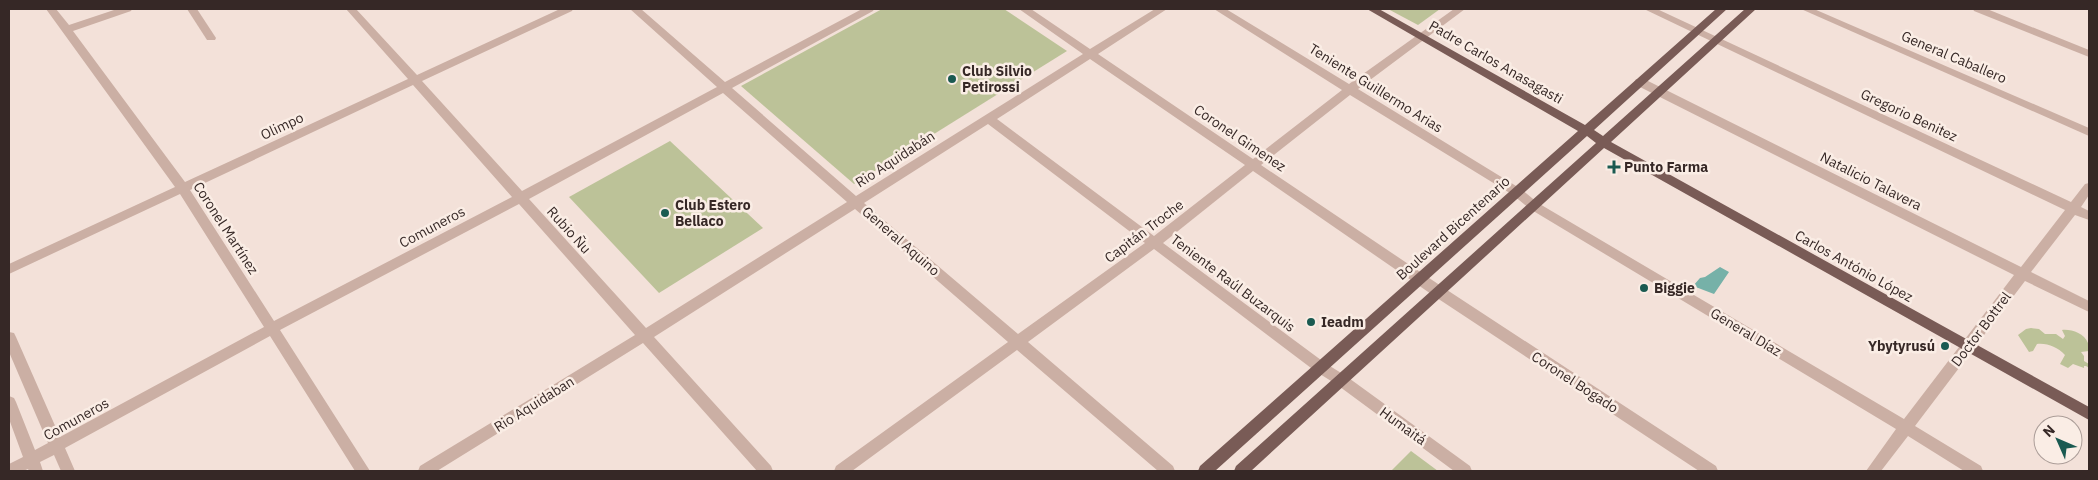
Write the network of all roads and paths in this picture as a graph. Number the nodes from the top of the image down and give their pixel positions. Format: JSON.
{"nodes":[{"id":1,"x":51,"y":9,"type":"edge"},
{"id":2,"x":127,"y":9,"type":"edge"},
{"id":3,"x":192,"y":9,"type":"edge"},
{"id":4,"x":351,"y":9,"type":"edge"},
{"id":5,"x":568,"y":9,"type":"edge"},
{"id":6,"x":636,"y":9,"type":"edge"},
{"id":7,"x":869,"y":9,"type":"edge"},
{"id":8,"x":1024,"y":9,"type":"edge"},
{"id":9,"x":1162,"y":9,"type":"edge"},
{"id":10,"x":1219,"y":9,"type":"edge"},
{"id":11,"x":1372,"y":9,"type":"edge"},
{"id":12,"x":1460,"y":9,"type":"edge"},
{"id":13,"x":1648,"y":9,"type":"edge"},
{"id":14,"x":1722,"y":9,"type":"edge"},
{"id":15,"x":1751,"y":9,"type":"edge"},
{"id":16,"x":1806,"y":9,"type":"edge"},
{"id":17,"x":1978,"y":9,"type":"edge"},
{"id":18,"x":66,"y":30,"type":"junction"},
{"id":19,"x":1696,"y":32,"type":"junction"},
{"id":20,"x":1422,"y":37,"type":"junction"},
{"id":21,"x":211,"y":38,"type":"dead end"},
{"id":22,"x":1715,"y":42,"type":"junction"},
{"id":23,"x":1089,"y":54,"type":"junction"},
{"id":24,"x":2089,"y":54,"type":"edge"},
{"id":25,"x":414,"y":81,"type":"junction"},
{"id":26,"x":1640,"y":82,"type":"junction"},
{"id":27,"x":724,"y":88,"type":"junction"},
{"id":28,"x":1350,"y":89,"type":"junction"},
{"id":29,"x":1660,"y":92,"type":"junction"},
{"id":30,"x":988,"y":118,"type":"junction"},
{"id":31,"x":1586,"y":130,"type":"junction"},
{"id":32,"x":2089,"y":132,"type":"edge"},
{"id":33,"x":1604,"y":143,"type":"junction"},
{"id":34,"x":1253,"y":164,"type":"junction"},
{"id":35,"x":2089,"y":187,"type":"edge"},
{"id":36,"x":183,"y":189,"type":"junction"},
{"id":37,"x":1517,"y":192,"type":"junction"},
{"id":38,"x":520,"y":198,"type":"junction"},
{"id":39,"x":855,"y":202,"type":"junction"},
{"id":40,"x":1534,"y":206,"type":"junction"},
{"id":41,"x":2073,"y":208,"type":"junction"},
{"id":42,"x":2089,"y":216,"type":"edge"},
{"id":43,"x":1155,"y":242,"type":"junction"},
{"id":44,"x":9,"y":269,"type":"edge"},
{"id":45,"x":2023,"y":274,"type":"junction"},
{"id":46,"x":1420,"y":278,"type":"junction"},
{"id":47,"x":1439,"y":292,"type":"junction"},
{"id":48,"x":2089,"y":308,"type":"edge"},
{"id":49,"x":272,"y":328,"type":"junction"},
{"id":50,"x":644,"y":336,"type":"junction"},
{"id":51,"x":9,"y":337,"type":"edge"},
{"id":52,"x":1019,"y":342,"type":"junction"},
{"id":53,"x":1968,"y":346,"type":"junction"},
{"id":54,"x":1320,"y":368,"type":"junction"},
{"id":55,"x":1342,"y":380,"type":"junction"},
{"id":56,"x":9,"y":402,"type":"edge"},
{"id":57,"x":2089,"y":414,"type":"edge"},
{"id":58,"x":1906,"y":428,"type":"junction"},
{"id":59,"x":57,"y":446,"type":"junction"},
{"id":60,"x":34,"y":465,"type":"edge"},
{"id":61,"x":10,"y":471,"type":"edge"},
{"id":62,"x":68,"y":471,"type":"edge"},
{"id":63,"x":363,"y":471,"type":"edge"},
{"id":64,"x":425,"y":471,"type":"edge"},
{"id":65,"x":766,"y":471,"type":"edge"},
{"id":66,"x":842,"y":471,"type":"edge"},
{"id":67,"x":1168,"y":471,"type":"edge"},
{"id":68,"x":1205,"y":471,"type":"edge"},
{"id":69,"x":1240,"y":471,"type":"edge"},
{"id":70,"x":1465,"y":471,"type":"edge"},
{"id":71,"x":1711,"y":471,"type":"edge"},
{"id":72,"x":1873,"y":471,"type":"edge"},
{"id":73,"x":1976,"y":471,"type":"edge"}],
"edges":[{"from":1,"to":18,"type":"street","name":"Coronel Martínez"},
{"from":2,"to":18,"type":"street"},
{"from":3,"to":21,"type":"street"},
{"from":4,"to":25,"type":"street","name":"Rubio Ñu"},
{"from":5,"to":25,"type":"street","name":"Olimpo"},
{"from":6,"to":27,"type":"street","name":"General Aquino"},
{"from":7,"to":27,"type":"street","name":"Comuneros"},
{"from":8,"to":23,"type":"street","name":"Coronel Gimenez"},
{"from":9,"to":23,"type":"street","name":"Rio Aquidabán"},
{"from":10,"to":28,"type":"street","name":"Teniente Guillermo Arias"},
{"from":11,"to":20,"type":"main road","name":"Padre Carlos Anasagasti"},
{"from":12,"to":20,"type":"street","name":"Capitán Troche"},
{"from":13,"to":19,"type":"street","name":"Gregorio Benitez"},
{"from":14,"to":19,"type":"main road","name":"Boulevard Bicentenario"},
{"from":15,"to":22,"type":"main road"},
{"from":16,"to":32,"type":"street","name":"General Caballero"},
{"from":17,"to":24,"type":"street"},
{"from":18,"to":36,"type":"street","name":"Coronel Martínez"},
{"from":19,"to":22,"type":"street","name":"Gregorio Benitez"},
{"from":19,"to":26,"type":"main road","name":"Boulevard Bicentenario"},
{"from":20,"to":28,"type":"street","name":"Capitán Troche"},
{"from":20,"to":31,"type":"main road","name":"Padre Carlos Anasagasti"},
{"from":22,"to":29,"type":"main road"},
{"from":22,"to":41,"type":"street","name":"Gregorio Benitez"},
{"from":23,"to":30,"type":"street","name":"Rio Aquidabán"},
{"from":23,"to":34,"type":"street","name":"Coronel Gimenez"},
{"from":25,"to":36,"type":"street","name":"Olimpo"},
{"from":25,"to":38,"type":"street","name":"Rubio Ñu"},
{"from":26,"to":29,"type":"street","name":"Natalicio Talavera"},
{"from":26,"to":31,"type":"main road","name":"Boulevard Bicentenario"},
{"from":27,"to":38,"type":"street","name":"Comuneros"},
{"from":27,"to":39,"type":"street","name":"General Aquino"},
{"from":28,"to":34,"type":"street","name":"Capitán Troche"},
{"from":28,"to":37,"type":"street","name":"Teniente Guillermo Arias"},
{"from":29,"to":33,"type":"main road"},
{"from":29,"to":45,"type":"street","name":"Natalicio Talavera"},
{"from":30,"to":39,"type":"street","name":"Rio Aquidabán"},
{"from":30,"to":43,"type":"street","name":"Teniente Raúl Buzarquis"},
{"from":31,"to":33,"type":"main road","name":"Padre Carlos Anasagasti"},
{"from":31,"to":37,"type":"main road","name":"Boulevard Bicentenario"},
{"from":33,"to":40,"type":"main road"},
{"from":33,"to":53,"type":"main road","name":"Carlos António López"},
{"from":34,"to":43,"type":"street","name":"Capitán Troche"},
{"from":34,"to":46,"type":"street","name":"Coronel Gimenez"},
{"from":35,"to":41,"type":"street","name":"Doctor Bottrel"},
{"from":36,"to":44,"type":"street","name":"Olimpo"},
{"from":36,"to":49,"type":"street","name":"Coronel Martínez"},
{"from":37,"to":40,"type":"street","name":"General Díaz"},
{"from":37,"to":46,"type":"main road","name":"Boulevard Bicentenario"},
{"from":38,"to":49,"type":"street","name":"Comuneros"},
{"from":38,"to":50,"type":"street","name":"Rubio Ñu"},
{"from":39,"to":50,"type":"street","name":"Rio Aquidabán"},
{"from":39,"to":52,"type":"street","name":"General Aquino"},
{"from":40,"to":47,"type":"main road"},
{"from":40,"to":58,"type":"street","name":"General Díaz"},
{"from":41,"to":42,"type":"street","name":"Gregorio Benitez"},
{"from":41,"to":45,"type":"street","name":"Doctor Bottrel"},
{"from":43,"to":52,"type":"street","name":"Capitán Troche"},
{"from":43,"to":54,"type":"street","name":"Teniente Raúl Buzarquis"},
{"from":45,"to":48,"type":"street","name":"Natalicio Talavera"},
{"from":45,"to":53,"type":"street","name":"Doctor Bottrel"},
{"from":46,"to":47,"type":"street","name":"Coronel Gimenez"},
{"from":46,"to":54,"type":"main road","name":"Boulevard Bicentenario"},
{"from":47,"to":55,"type":"main road"},
{"from":47,"to":71,"type":"street","name":"Coronel Bogado"},
{"from":49,"to":59,"type":"street","name":"Comuneros"},
{"from":49,"to":63,"type":"street","name":"Coronel Martínez"},
{"from":50,"to":64,"type":"street","name":"Rio Aquidaban"},
{"from":50,"to":65,"type":"street","name":"Rubio Ñu"},
{"from":51,"to":59,"type":"street"},
{"from":52,"to":66,"type":"street","name":"Capitán Troche"},
{"from":52,"to":67,"type":"street","name":"General Aquino"},
{"from":53,"to":57,"type":"main road","name":"Carlos António López"},
{"from":53,"to":58,"type":"street","name":"Doctor Bottrel"},
{"from":54,"to":55,"type":"street","name":"Teniente Raúl Buzarquis"},
{"from":54,"to":68,"type":"main road","name":"Boulevard Bicentenario"},
{"from":55,"to":69,"type":"main road"},
{"from":55,"to":70,"type":"street","name":"Humaitá"},
{"from":56,"to":60,"type":"street"},
{"from":58,"to":72,"type":"street","name":"Doctor Bottrel"},
{"from":58,"to":73,"type":"street","name":"General Díaz"},
{"from":59,"to":60,"type":"street","name":"Comuneros"},
{"from":59,"to":62,"type":"street"},
{"from":60,"to":61,"type":"street","name":"Comuneros"}]}
